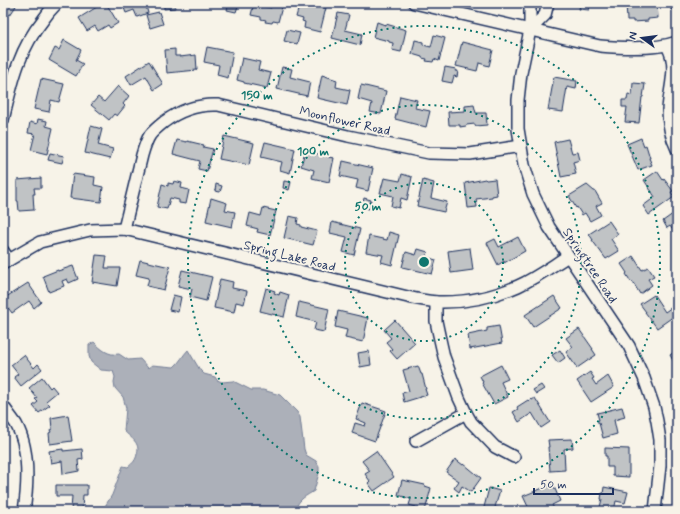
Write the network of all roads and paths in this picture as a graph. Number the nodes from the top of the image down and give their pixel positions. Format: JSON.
{"nodes":[{"id":1,"x":57,"y":3,"type":"edge"},
{"id":2,"x":414,"y":3,"type":"edge"},
{"id":3,"x":531,"y":3,"type":"edge"},
{"id":4,"x":548,"y":3,"type":"edge"},
{"id":5,"x":530,"y":30,"type":"junction"},
{"id":6,"x":672,"y":44,"type":"edge"},
{"id":7,"x":3,"y":120,"type":"edge"},
{"id":8,"x":521,"y":146,"type":"junction"},
{"id":9,"x":677,"y":149,"type":"edge"},
{"id":10,"x":124,"y":229,"type":"junction"},
{"id":11,"x":568,"y":256,"type":"junction"},
{"id":12,"x":5,"y":258,"type":"edge"},
{"id":13,"x":436,"y":302,"type":"junction"},
{"id":14,"x":3,"y":406,"type":"edge"},
{"id":15,"x":466,"y":413,"type":"junction"},
{"id":16,"x":416,"y":441,"type":"dead end"},
{"id":17,"x":514,"y":457,"type":"dead end"},
{"id":18,"x":24,"y":511,"type":"edge"},
{"id":19,"x":655,"y":511,"type":"edge"}],
"edges":[{"from":1,"to":7,"type":"street"},
{"from":2,"to":5,"type":"street"},
{"from":3,"to":5,"type":"street","name":"Springtree Road"},
{"from":4,"to":5,"type":"street"},
{"from":5,"to":6,"type":"street"},
{"from":5,"to":8,"type":"street","name":"Springtree Road"},
{"from":6,"to":9,"type":"street"},
{"from":8,"to":10,"type":"street","name":"Moonflower Road"},
{"from":8,"to":11,"type":"street","name":"Springtree Road"},
{"from":10,"to":12,"type":"street","name":"Spring Lake Road"},
{"from":10,"to":13,"type":"street","name":"Spring Lake Road"},
{"from":11,"to":13,"type":"street","name":"Spring Lake Road"},
{"from":11,"to":19,"type":"street","name":"Springtree Road"},
{"from":13,"to":15,"type":"street"},
{"from":14,"to":18,"type":"street"},
{"from":15,"to":16,"type":"street"},
{"from":15,"to":17,"type":"street"}]}
